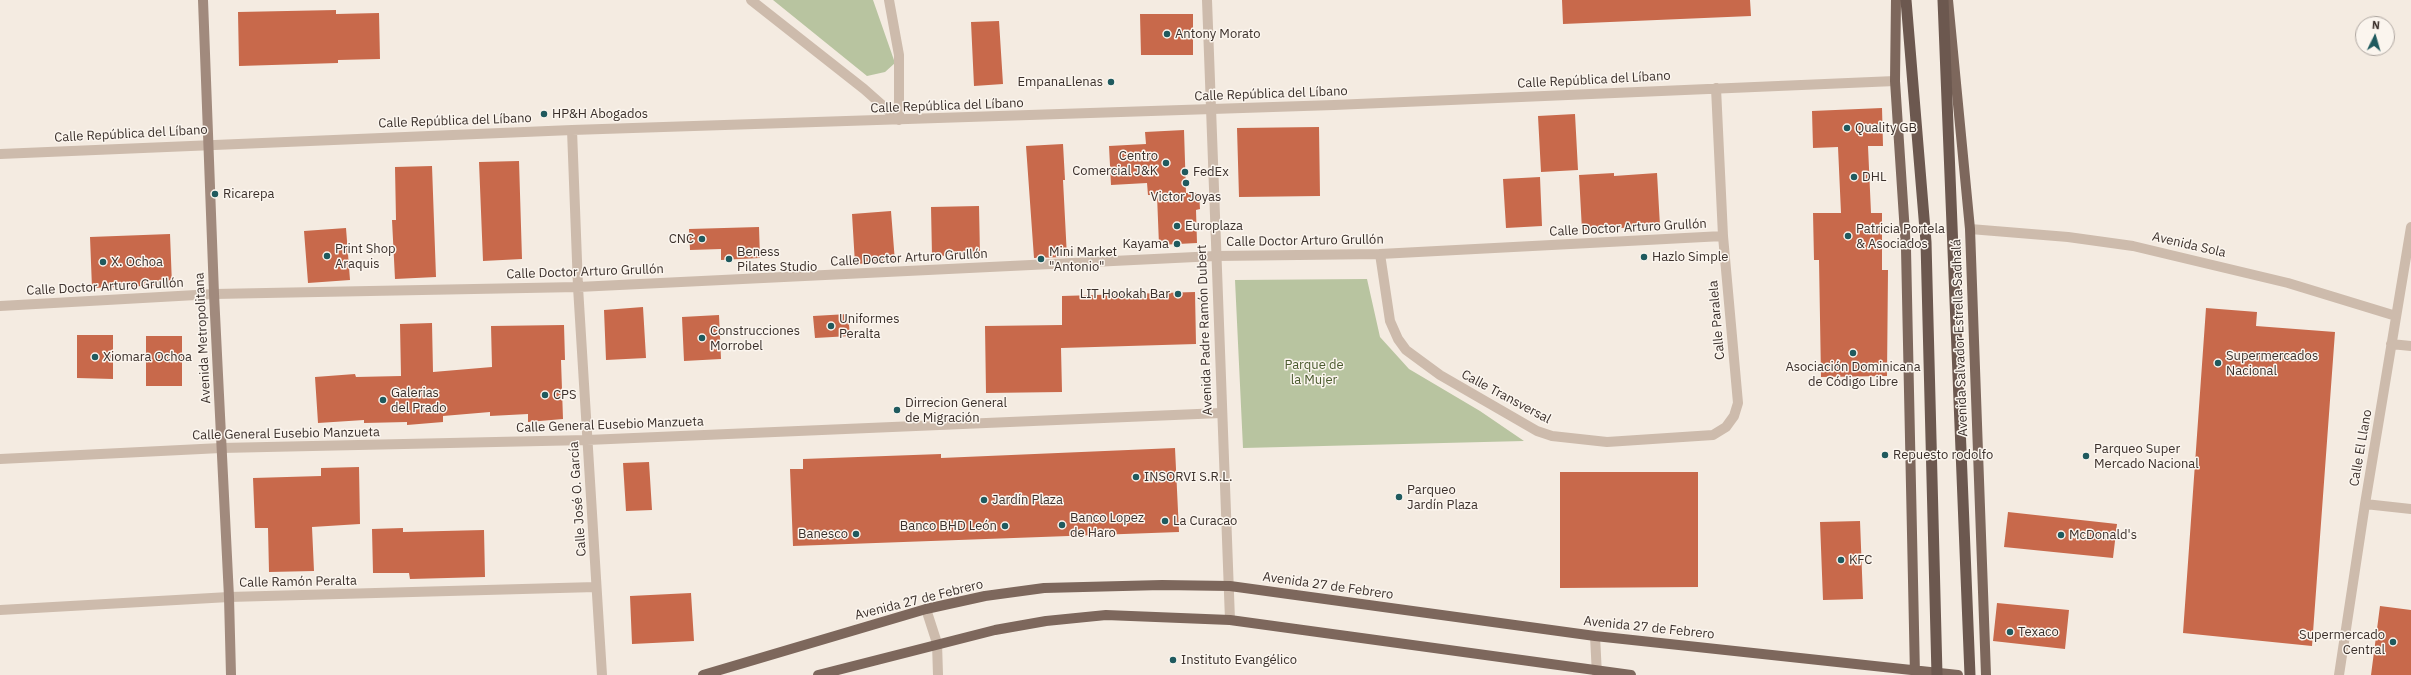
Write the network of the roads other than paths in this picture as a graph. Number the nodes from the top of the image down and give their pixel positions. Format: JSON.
{"nodes":[{"id":1,"x":203,"y":0,"type":"edge"},
{"id":2,"x":751,"y":0,"type":"edge"},
{"id":3,"x":889,"y":0,"type":"edge"},
{"id":4,"x":1207,"y":0,"type":"edge"},
{"id":5,"x":1896,"y":0,"type":"edge"},
{"id":6,"x":1906,"y":0,"type":"edge"},
{"id":7,"x":1943,"y":0,"type":"edge"},
{"id":8,"x":1948,"y":0,"type":"edge"},
{"id":9,"x":1895,"y":81,"type":"junction"},
{"id":10,"x":1716,"y":88,"type":"junction"},
{"id":11,"x":1211,"y":110,"type":"junction"},
{"id":12,"x":899,"y":120,"type":"junction"},
{"id":13,"x":572,"y":130,"type":"junction"},
{"id":14,"x":208,"y":144,"type":"junction"},
{"id":15,"x":0,"y":154,"type":"edge"},
{"id":16,"x":2411,"y":227,"type":"edge"},
{"id":17,"x":1970,"y":229,"type":"junction"},
{"id":18,"x":1723,"y":236,"type":"junction"},
{"id":19,"x":1380,"y":254,"type":"junction"},
{"id":20,"x":1216,"y":256,"type":"junction"},
{"id":21,"x":578,"y":287,"type":"junction"},
{"id":22,"x":214,"y":294,"type":"junction"},
{"id":23,"x":0,"y":306,"type":"edge"},
{"id":24,"x":2396,"y":316,"type":"junction"},
{"id":25,"x":2391,"y":344,"type":"junction"},
{"id":26,"x":2411,"y":346,"type":"edge"},
{"id":27,"x":1221,"y":413,"type":"junction"},
{"id":28,"x":1726,"y":427,"type":"joint"},
{"id":29,"x":587,"y":440,"type":"junction"},
{"id":30,"x":221,"y":448,"type":"junction"},
{"id":31,"x":0,"y":459,"type":"edge"},
{"id":32,"x":2365,"y":504,"type":"junction"},
{"id":33,"x":2411,"y":509,"type":"edge"},
{"id":34,"x":1230,"y":586,"type":"junction"},
{"id":35,"x":596,"y":587,"type":"junction"},
{"id":36,"x":229,"y":597,"type":"junction"},
{"id":37,"x":926,"y":609,"type":"junction"},
{"id":38,"x":0,"y":610,"type":"edge"},
{"id":39,"x":1230,"y":620,"type":"junction"},
{"id":40,"x":1596,"y":636,"type":"junction"},
{"id":41,"x":937,"y":643,"type":"junction"},
{"id":42,"x":1915,"y":672,"type":"edge"},
{"id":43,"x":1597,"y":673,"type":"edge"},
{"id":44,"x":231,"y":675,"type":"edge"},
{"id":45,"x":602,"y":675,"type":"edge"},
{"id":46,"x":703,"y":675,"type":"edge"},
{"id":47,"x":818,"y":675,"type":"edge"},
{"id":48,"x":938,"y":675,"type":"edge"},
{"id":49,"x":1631,"y":675,"type":"edge"},
{"id":50,"x":1937,"y":675,"type":"edge"},
{"id":51,"x":1958,"y":675,"type":"edge"},
{"id":52,"x":1970,"y":675,"type":"edge"},
{"id":53,"x":1986,"y":675,"type":"edge"},
{"id":54,"x":2339,"y":675,"type":"edge"}],
"edges":[{"from":1,"to":14,"type":"main road","name":"Avenida Metropolitana"},
{"from":2,"to":12,"type":"street"},
{"from":3,"to":12,"type":"street"},
{"from":4,"to":11,"type":"street","name":"Avenida Padre Ramón Dubert"},
{"from":5,"to":9,"type":"main road"},
{"from":6,"to":50,"type":"highway"},
{"from":7,"to":52,"type":"highway","name":"Avenida Salvador Estrella Sadhalá"},
{"from":8,"to":17,"type":"main road","name":"Avenida Salvador Estrella Sadhalá"},
{"from":9,"to":10,"type":"street","name":"Calle República del Líbano"},
{"from":9,"to":42,"type":"main road"},
{"from":10,"to":11,"type":"street","name":"Calle República del Líbano"},
{"from":10,"to":18,"type":"street","name":"Calle Paralela"},
{"from":11,"to":12,"type":"street","name":"Calle República del Líbano"},
{"from":11,"to":20,"type":"street","name":"Avenida Padre Ramón Dubert"},
{"from":12,"to":13,"type":"street","name":"Calle República del Líbano"},
{"from":13,"to":14,"type":"street","name":"Calle República del Líbano"},
{"from":13,"to":21,"type":"street","name":"Calle José O. García"},
{"from":14,"to":15,"type":"street","name":"Calle República del Líbano"},
{"from":14,"to":22,"type":"main road","name":"Avenida Metropolitana"},
{"from":16,"to":24,"type":"street","name":"Calle El Llano"},
{"from":17,"to":24,"type":"street","name":"Avenida Sola"},
{"from":17,"to":53,"type":"main road","name":"Avenida Salvador Estrella Sadhalá"},
{"from":18,"to":19,"type":"street","name":"Calle Doctor Arturo Grullón"},
{"from":18,"to":28,"type":"street","name":"Calle Paralela"},
{"from":19,"to":20,"type":"street","name":"Calle Doctor Arturo Grullón"},
{"from":19,"to":28,"type":"street","name":"Calle Transversal"},
{"from":20,"to":21,"type":"street","name":"Calle Doctor Arturo Grullón"},
{"from":20,"to":27,"type":"street","name":"Avenida Padre Ramón Dubert"},
{"from":21,"to":22,"type":"street","name":"Calle Doctor Arturo Grullón"},
{"from":21,"to":29,"type":"street","name":"Calle José O. García"},
{"from":22,"to":23,"type":"street","name":"Calle Doctor Arturo Grullón"},
{"from":22,"to":30,"type":"main road","name":"Avenida Metropolitana"},
{"from":24,"to":25,"type":"street","name":"Calle El Llano"},
{"from":25,"to":26,"type":"street"},
{"from":25,"to":32,"type":"street","name":"Calle El Llano"},
{"from":27,"to":29,"type":"street","name":"Calle General Eusebio Manzueta"},
{"from":27,"to":34,"type":"street","name":"Avenida Padre Ramón Dubert"},
{"from":29,"to":30,"type":"street","name":"Calle General Eusebio Manzueta"},
{"from":29,"to":35,"type":"street","name":"Calle José O. García"},
{"from":30,"to":31,"type":"street","name":"Calle General Eusebio Manzueta"},
{"from":30,"to":36,"type":"main road","name":"Avenida Metropolitana"},
{"from":32,"to":33,"type":"street"},
{"from":32,"to":54,"type":"street","name":"Calle El Llano"},
{"from":34,"to":37,"type":"main road","name":"Avenida 27 de Febrero"},
{"from":34,"to":39,"type":"street","name":"Avenida Padre Ramón Dubert"},
{"from":34,"to":40,"type":"main road","name":"Avenida 27 de Febrero"},
{"from":35,"to":36,"type":"street","name":"Calle Ramón Peralta"},
{"from":35,"to":45,"type":"street","name":"Calle José O. García"},
{"from":36,"to":38,"type":"street","name":"Calle Ramón Peralta"},
{"from":36,"to":44,"type":"main road","name":"Avenida Metropolitana"},
{"from":37,"to":41,"type":"street"},
{"from":37,"to":46,"type":"main road","name":"Avenida 27 de Febrero"},
{"from":39,"to":41,"type":"main road"},
{"from":39,"to":43,"type":"main road"},
{"from":40,"to":42,"type":"main road","name":"Avenida 27 de Febrero"},
{"from":40,"to":43,"type":"street"},
{"from":41,"to":47,"type":"main road"},
{"from":41,"to":48,"type":"street"},
{"from":42,"to":51,"type":"main road","name":"Avenida 27 de Febrero"},
{"from":43,"to":49,"type":"main road"}]}
